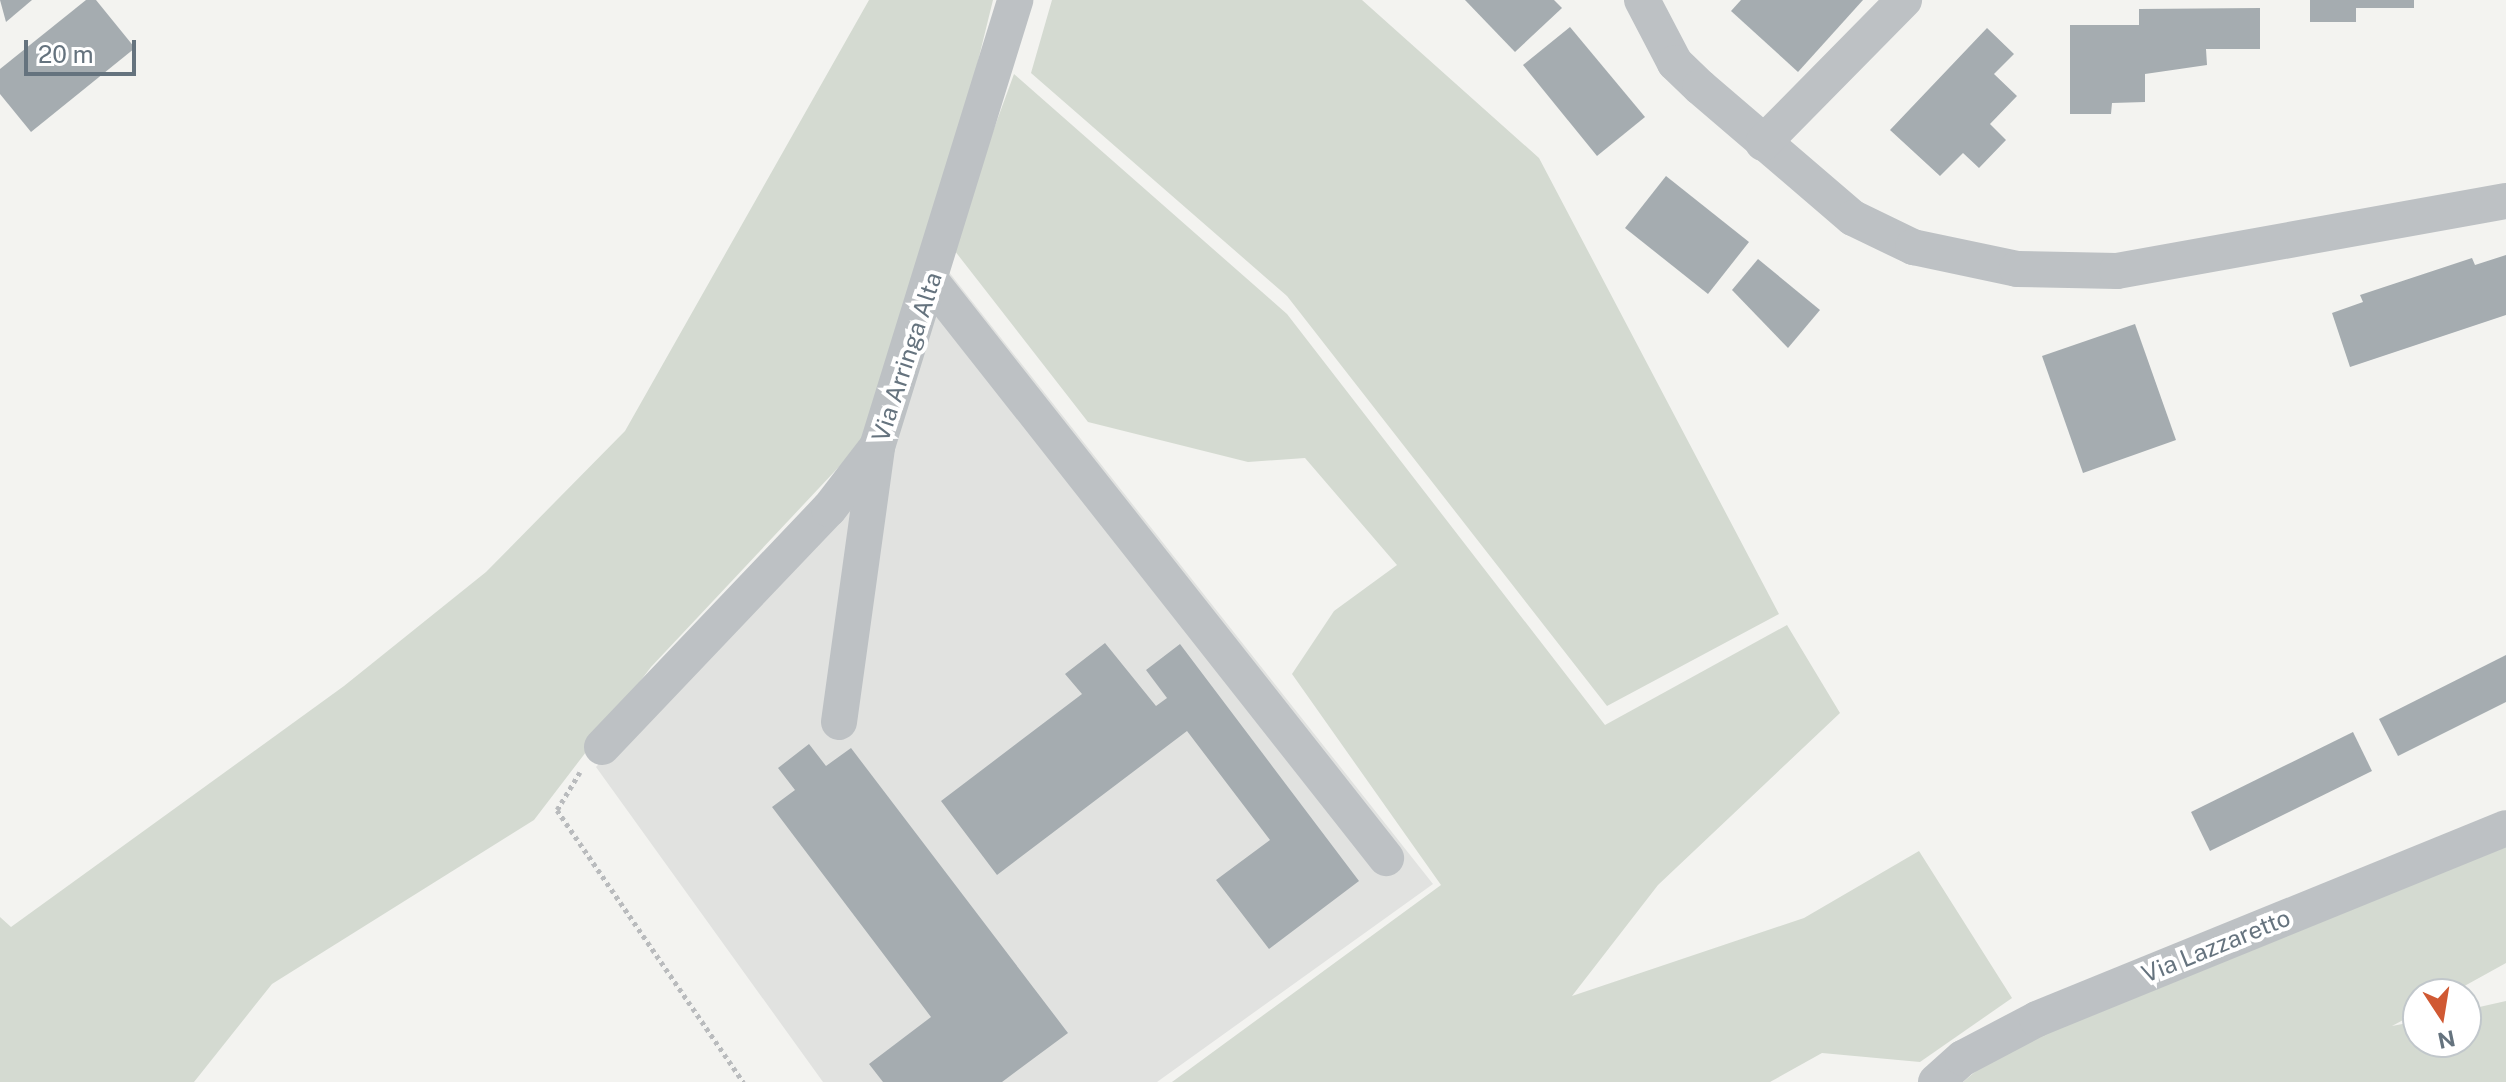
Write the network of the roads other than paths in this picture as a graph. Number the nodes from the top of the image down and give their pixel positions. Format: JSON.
{"nodes":[{"id":1,"x":1015,"y":0,"type":"edge"},
{"id":2,"x":1642,"y":0,"type":"edge"},
{"id":3,"x":1904,"y":0,"type":"edge"},
{"id":4,"x":1763,"y":143,"type":"junction"},
{"id":5,"x":2506,"y":201,"type":"edge"},
{"id":6,"x":931,"y":281,"type":"junction"},
{"id":7,"x":877,"y":447,"type":"junction"},
{"id":8,"x":839,"y":722,"type":"dead end"},
{"id":9,"x":602,"y":747,"type":"road end"},
{"id":10,"x":2506,"y":828,"type":"edge"},
{"id":11,"x":1386,"y":858,"type":"dead end"},
{"id":12,"x":1936,"y":1082,"type":"edge"}],
"edges":[{"from":1,"to":6,"type":"street","name":"Via Arringa Alta"},
{"from":2,"to":4,"type":"street"},
{"from":3,"to":4,"type":"street"},
{"from":4,"to":5,"type":"street"},
{"from":6,"to":7,"type":"street","name":"Via Arringa Alta"},
{"from":6,"to":11,"type":"street"},
{"from":7,"to":8,"type":"street","name":"Via Arringa Alta"},
{"from":7,"to":9,"type":"street"},
{"from":10,"to":12,"type":"street","name":"Via Lazzaretto"}]}
